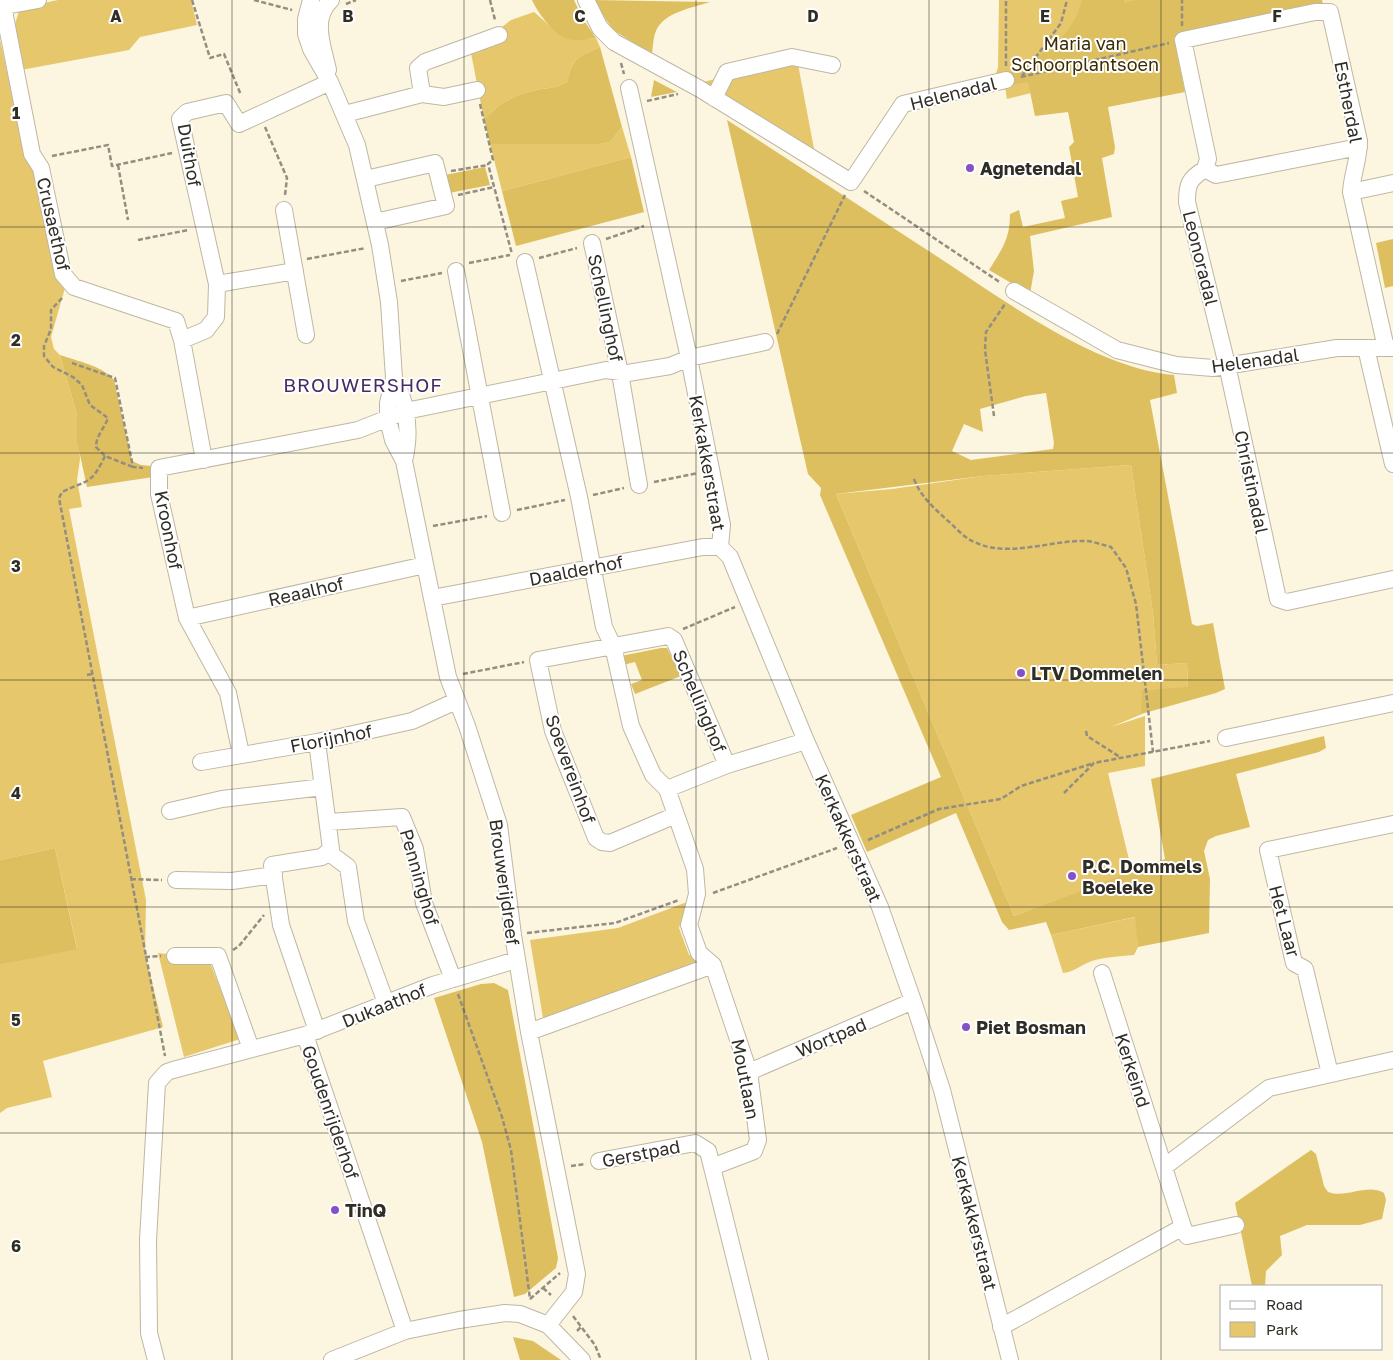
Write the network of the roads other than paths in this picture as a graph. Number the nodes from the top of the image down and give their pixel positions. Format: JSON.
{"nodes":[{"id":1,"x":38,"y":0,"type":"edge"},
{"id":2,"x":312,"y":0,"type":"edge"},
{"id":3,"x":331,"y":0,"type":"edge"},
{"id":4,"x":586,"y":0,"type":"edge"},
{"id":5,"x":1329,"y":6,"type":"edge"},
{"id":6,"x":2,"y":7,"type":"edge"},
{"id":7,"x":499,"y":35,"type":"road end"},
{"id":8,"x":832,"y":65,"type":"dead end"},
{"id":9,"x":1014,"y":79,"type":"road end"},
{"id":10,"x":330,"y":82,"type":"junction"},
{"id":11,"x":477,"y":90,"type":"road end"},
{"id":12,"x":422,"y":94,"type":"junction"},
{"id":13,"x":707,"y":94,"type":"junction"},
{"id":14,"x":631,"y":96,"type":"road end"},
{"id":15,"x":344,"y":114,"type":"junction"},
{"id":16,"x":1359,"y":147,"type":"junction"},
{"id":17,"x":1205,"y":169,"type":"junction"},
{"id":18,"x":366,"y":179,"type":"junction"},
{"id":19,"x":1393,"y":183,"type":"edge"},
{"id":20,"x":1351,"y":192,"type":"junction"},
{"id":21,"x":284,"y":210,"type":"road end"},
{"id":22,"x":375,"y":222,"type":"junction"},
{"id":23,"x":592,"y":243,"type":"road end"},
{"id":24,"x":525,"y":262,"type":"road end"},
{"id":25,"x":294,"y":266,"type":"junction"},
{"id":26,"x":456,"y":270,"type":"dead end"},
{"id":27,"x":217,"y":284,"type":"junction"},
{"id":28,"x":1014,"y":291,"type":"road end"},
{"id":29,"x":306,"y":335,"type":"dead end"},
{"id":30,"x":182,"y":340,"type":"junction"},
{"id":31,"x":770,"y":341,"type":"road end"},
{"id":32,"x":1366,"y":348,"type":"junction"},
{"id":33,"x":1390,"y":348,"type":"edge"},
{"id":34,"x":689,"y":358,"type":"junction"},
{"id":35,"x":1227,"y":365,"type":"junction"},
{"id":36,"x":620,"y":373,"type":"junction"},
{"id":37,"x":394,"y":378,"type":"junction"},
{"id":38,"x":552,"y":383,"type":"junction"},
{"id":39,"x":479,"y":397,"type":"junction"},
{"id":40,"x":406,"y":411,"type":"junction"},
{"id":41,"x":388,"y":418,"type":"junction"},
{"id":42,"x":204,"y":460,"type":"junction"},
{"id":43,"x":404,"y":461,"type":"junction"},
{"id":44,"x":1393,"y":464,"type":"edge"},
{"id":45,"x":639,"y":485,"type":"dead end"},
{"id":46,"x":502,"y":513,"type":"dead end"},
{"id":47,"x":720,"y":547,"type":"junction"},
{"id":48,"x":425,"y":565,"type":"junction"},
{"id":49,"x":592,"y":566,"type":"junction"},
{"id":50,"x":1393,"y":580,"type":"edge"},
{"id":51,"x":432,"y":598,"type":"junction"},
{"id":52,"x":187,"y":618,"type":"junction"},
{"id":53,"x":613,"y":646,"type":"junction"},
{"id":54,"x":456,"y":701,"type":"junction"},
{"id":55,"x":1393,"y":703,"type":"edge"},
{"id":56,"x":1226,"y":738,"type":"road end"},
{"id":57,"x":806,"y":741,"type":"junction"},
{"id":58,"x":317,"y":742,"type":"junction"},
{"id":59,"x":241,"y":754,"type":"junction"},
{"id":60,"x":201,"y":762,"type":"dead end"},
{"id":61,"x":728,"y":765,"type":"junction"},
{"id":62,"x":324,"y":787,"type":"junction"},
{"id":63,"x":666,"y":789,"type":"junction"},
{"id":64,"x":170,"y":811,"type":"dead end"},
{"id":65,"x":676,"y":815,"type":"junction"},
{"id":66,"x":329,"y":822,"type":"junction"},
{"id":67,"x":1393,"y":824,"type":"edge"},
{"id":68,"x":328,"y":852,"type":"junction"},
{"id":69,"x":274,"y":875,"type":"junction"},
{"id":70,"x":176,"y":880,"type":"road end"},
{"id":71,"x":175,"y":956,"type":"dead end"},
{"id":72,"x":516,"y":960,"type":"junction"},
{"id":73,"x":714,"y":964,"type":"junction"},
{"id":74,"x":1102,"y":973,"type":"dead end"},
{"id":75,"x":453,"y":978,"type":"junction"},
{"id":76,"x":913,"y":1001,"type":"junction"},
{"id":77,"x":386,"y":1004,"type":"junction"},
{"id":78,"x":529,"y":1032,"type":"junction"},
{"id":79,"x":311,"y":1033,"type":"junction"},
{"id":80,"x":251,"y":1049,"type":"junction"},
{"id":81,"x":1393,"y":1060,"type":"edge"},
{"id":82,"x":749,"y":1072,"type":"junction"},
{"id":83,"x":1330,"y":1074,"type":"junction"},
{"id":84,"x":600,"y":1161,"type":"road end"},
{"id":85,"x":712,"y":1167,"type":"junction"},
{"id":86,"x":1164,"y":1167,"type":"junction"},
{"id":87,"x":1236,"y":1225,"type":"dead end"},
{"id":88,"x":1183,"y":1227,"type":"junction"},
{"id":89,"x":548,"y":1325,"type":"junction"},
{"id":90,"x":1001,"y":1327,"type":"junction"},
{"id":91,"x":405,"y":1331,"type":"junction"},
{"id":92,"x":156,"y":1360,"type":"edge"},
{"id":93,"x":332,"y":1360,"type":"edge"},
{"id":94,"x":582,"y":1360,"type":"edge"},
{"id":95,"x":760,"y":1360,"type":"edge"},
{"id":96,"x":1010,"y":1360,"type":"edge"}],
"edges":[{"from":1,"to":6,"type":"street"},
{"from":2,"to":10,"type":"street","name":"Brouwerijdreef"},
{"from":3,"to":10,"type":"street","name":"Brouwerijdreef"},
{"from":4,"to":13,"type":"street"},
{"from":5,"to":16,"type":"street","name":"Estherdal"},
{"from":5,"to":17,"type":"street","name":"Estherdal"},
{"from":6,"to":30,"type":"street","name":"Crusaethof"},
{"from":7,"to":12,"type":"street"},
{"from":8,"to":13,"type":"street"},
{"from":9,"to":13,"type":"street","name":"Helenadal"},
{"from":10,"to":15,"type":"street","name":"Brouwerijdreef"},
{"from":10,"to":27,"type":"street","name":"Duithof"},
{"from":11,"to":12,"type":"street"},
{"from":12,"to":15,"type":"street"},
{"from":14,"to":34,"type":"street","name":"Kerkakkerstraat"},
{"from":15,"to":18,"type":"street","name":"Brouwerijdreef"},
{"from":16,"to":17,"type":"street"},
{"from":16,"to":20,"type":"street","name":"Estherdal"},
{"from":17,"to":35,"type":"street","name":"Leonoradal"},
{"from":18,"to":22,"type":"street","name":"Brouwerijdreef"},
{"from":18,"to":22,"type":"street"},
{"from":19,"to":20,"type":"street"},
{"from":20,"to":33,"type":"street","name":"Estherdal"},
{"from":21,"to":25,"type":"street"},
{"from":22,"to":37,"type":"street","name":"Brouwerijdreef"},
{"from":23,"to":36,"type":"street","name":"Schellinghof"},
{"from":24,"to":38,"type":"street"},
{"from":25,"to":27,"type":"street"},
{"from":25,"to":29,"type":"street"},
{"from":26,"to":39,"type":"street"},
{"from":27,"to":30,"type":"street"},
{"from":28,"to":35,"type":"street","name":"Helenadal"},
{"from":30,"to":42,"type":"street","name":"Crusaethof"},
{"from":31,"to":34,"type":"street"},
{"from":32,"to":33,"type":"street","name":"Helenadal"},
{"from":32,"to":35,"type":"street","name":"Helenadal"},
{"from":32,"to":44,"type":"street"},
{"from":34,"to":36,"type":"street","name":"Schellinghof"},
{"from":34,"to":47,"type":"street","name":"Kerkakkerstraat"},
{"from":35,"to":50,"type":"street","name":"Christinadal"},
{"from":36,"to":38,"type":"street","name":"Schellinghof"},
{"from":36,"to":45,"type":"street","name":"Schellinghof"},
{"from":37,"to":40,"type":"street","name":"Brouwerijdreef"},
{"from":37,"to":41,"type":"street","name":"Brouwerijdreef"},
{"from":38,"to":39,"type":"street","name":"Schellinghof"},
{"from":38,"to":49,"type":"street"},
{"from":39,"to":40,"type":"street","name":"Schellinghof"},
{"from":39,"to":46,"type":"street"},
{"from":40,"to":41,"type":"street","name":"Schellinghof"},
{"from":40,"to":43,"type":"street","name":"Brouwerijdreef"},
{"from":41,"to":42,"type":"street","name":"Kroonhof"},
{"from":41,"to":43,"type":"street","name":"Brouwerijdreef"},
{"from":42,"to":52,"type":"street","name":"Kroonhof"},
{"from":43,"to":48,"type":"street","name":"Brouwerijdreef"},
{"from":47,"to":49,"type":"street","name":"Daalderhof"},
{"from":47,"to":57,"type":"street","name":"Kerkakkerstraat"},
{"from":48,"to":51,"type":"street","name":"Brouwerijdreef"},
{"from":48,"to":52,"type":"street","name":"Reaalhof"},
{"from":49,"to":51,"type":"street","name":"Daalderhof"},
{"from":49,"to":53,"type":"street"},
{"from":51,"to":54,"type":"street","name":"Brouwerijdreef"},
{"from":52,"to":59,"type":"street","name":"Kroonhof"},
{"from":53,"to":61,"type":"street","name":"Schellinghof"},
{"from":53,"to":63,"type":"street"},
{"from":53,"to":65,"type":"street","name":"Soevereinhof"},
{"from":54,"to":58,"type":"street","name":"Florijnhof"},
{"from":54,"to":72,"type":"street","name":"Brouwerijdreef"},
{"from":55,"to":56,"type":"street"},
{"from":57,"to":61,"type":"street"},
{"from":57,"to":76,"type":"street","name":"Kerkakkerstraat"},
{"from":58,"to":59,"type":"street","name":"Florijnhof"},
{"from":58,"to":62,"type":"street"},
{"from":59,"to":60,"type":"street","name":"Florijnhof"},
{"from":61,"to":63,"type":"street"},
{"from":62,"to":64,"type":"street"},
{"from":62,"to":66,"type":"street"},
{"from":63,"to":65,"type":"street"},
{"from":65,"to":73,"type":"street"},
{"from":66,"to":68,"type":"street"},
{"from":66,"to":75,"type":"street","name":"Penninghof"},
{"from":67,"to":83,"type":"street","name":"Het Laar"},
{"from":68,"to":69,"type":"street"},
{"from":68,"to":77,"type":"street"},
{"from":69,"to":70,"type":"street"},
{"from":69,"to":79,"type":"street"},
{"from":71,"to":80,"type":"street"},
{"from":72,"to":75,"type":"street","name":"Dukaathof"},
{"from":72,"to":78,"type":"street","name":"Brouwerijdreef"},
{"from":73,"to":78,"type":"street"},
{"from":73,"to":82,"type":"street","name":"Moutlaan"},
{"from":74,"to":86,"type":"street","name":"Kerkeind"},
{"from":75,"to":77,"type":"street","name":"Dukaathof"},
{"from":76,"to":82,"type":"street","name":"Wortpad"},
{"from":76,"to":90,"type":"street","name":"Kerkakkerstraat"},
{"from":77,"to":79,"type":"street","name":"Dukaathof"},
{"from":78,"to":89,"type":"street","name":"Brouwerijdreef"},
{"from":79,"to":80,"type":"street","name":"Dukaathof"},
{"from":79,"to":91,"type":"street","name":"Goudenrijderhof"},
{"from":80,"to":92,"type":"street","name":"Dukaathof"},
{"from":81,"to":83,"type":"street"},
{"from":82,"to":85,"type":"street","name":"Moutlaan"},
{"from":83,"to":86,"type":"street"},
{"from":84,"to":85,"type":"street","name":"Gerstpad"},
{"from":85,"to":95,"type":"street"},
{"from":86,"to":88,"type":"street","name":"Kerkeind"},
{"from":87,"to":88,"type":"street"},
{"from":88,"to":90,"type":"street"},
{"from":89,"to":91,"type":"street"},
{"from":89,"to":94,"type":"street"},
{"from":90,"to":96,"type":"street","name":"Kerkakkerstraat"},
{"from":91,"to":93,"type":"street"}]}
